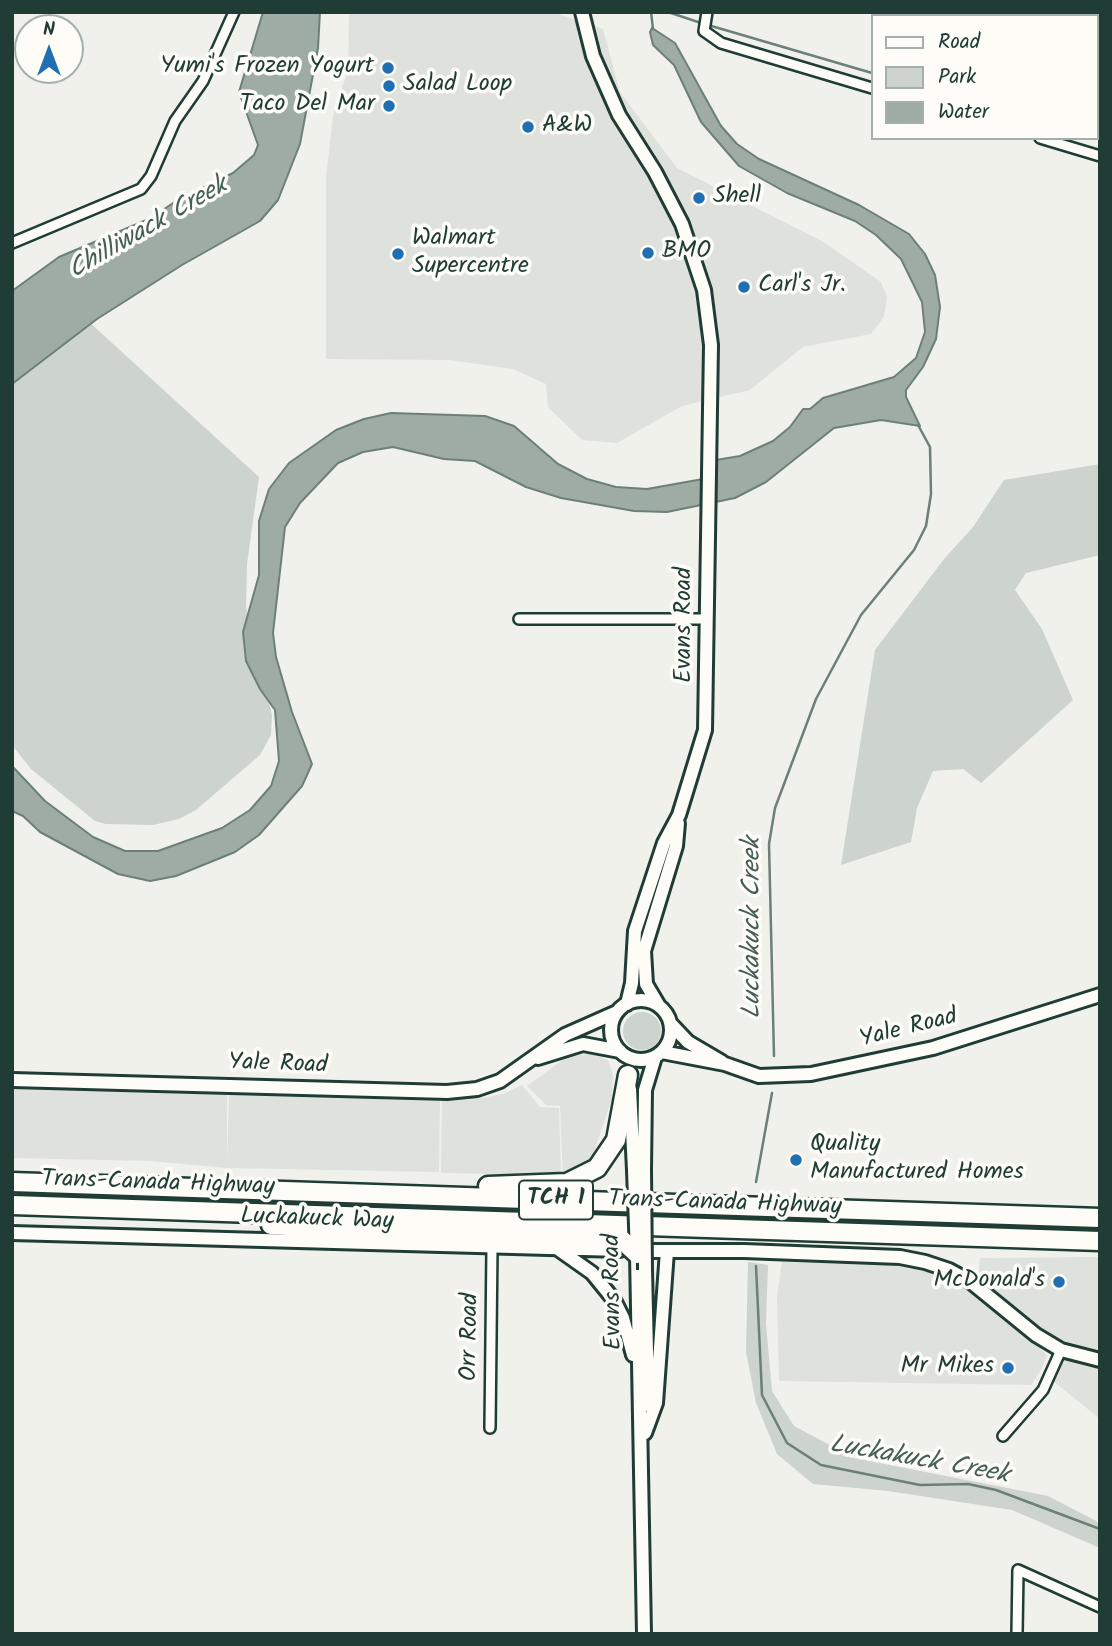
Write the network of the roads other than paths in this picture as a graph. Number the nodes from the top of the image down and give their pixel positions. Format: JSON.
{"nodes":[{"id":1,"x":234,"y":12,"type":"edge"},
{"id":2,"x":582,"y":12,"type":"edge"},
{"id":3,"x":707,"y":12,"type":"edge"},
{"id":4,"x":870,"y":87,"type":"edge"},
{"id":5,"x":1047,"y":140,"type":"edge"},
{"id":6,"x":1100,"y":156,"type":"edge"},
{"id":7,"x":12,"y":243,"type":"edge"},
{"id":8,"x":519,"y":619,"type":"dead end"},
{"id":9,"x":706,"y":619,"type":"junction"},
{"id":10,"x":679,"y":815,"type":"junction"},
{"id":11,"x":1100,"y":995,"type":"edge"},
{"id":12,"x":659,"y":1006,"type":"junction"},
{"id":13,"x":622,"y":1008,"type":"junction"},
{"id":14,"x":670,"y":1023,"type":"junction"},
{"id":15,"x":620,"y":1052,"type":"junction"},
{"id":16,"x":658,"y":1055,"type":"junction"},
{"id":17,"x":535,"y":1059,"type":"junction"},
{"id":18,"x":725,"y":1064,"type":"junction"},
{"id":19,"x":628,"y":1075,"type":"junction"},
{"id":20,"x":12,"y":1080,"type":"edge"},
{"id":21,"x":639,"y":1170,"type":"junction"},
{"id":22,"x":12,"y":1182,"type":"edge"},
{"id":23,"x":271,"y":1190,"type":"junction"},
{"id":24,"x":12,"y":1205,"type":"edge"},
{"id":25,"x":175,"y":1210,"type":"junction"},
{"id":26,"x":1100,"y":1218,"type":"edge"},
{"id":27,"x":12,"y":1233,"type":"edge"},
{"id":28,"x":1100,"y":1241,"type":"edge"},
{"id":29,"x":492,"y":1247,"type":"junction"},
{"id":30,"x":557,"y":1248,"type":"junction"},
{"id":31,"x":596,"y":1250,"type":"junction"},
{"id":32,"x":640,"y":1251,"type":"junction"},
{"id":33,"x":592,"y":1273,"type":"junction"},
{"id":34,"x":1061,"y":1350,"type":"junction"},
{"id":35,"x":1100,"y":1360,"type":"edge"},
{"id":36,"x":637,"y":1369,"type":"junction"},
{"id":37,"x":642,"y":1407,"type":"junction"},
{"id":38,"x":490,"y":1428,"type":"dead end"},
{"id":39,"x":1003,"y":1436,"type":"dead end"},
{"id":40,"x":642,"y":1440,"type":"junction"},
{"id":41,"x":1100,"y":1607,"type":"edge"},
{"id":42,"x":644,"y":1634,"type":"edge"},
{"id":43,"x":1017,"y":1634,"type":"edge"}],
"edges":[{"from":1,"to":7,"type":"street"},
{"from":2,"to":9,"type":"street","name":"Evans Road"},
{"from":3,"to":4,"type":"street"},
{"from":5,"to":6,"type":"street"},
{"from":8,"to":9,"type":"street"},
{"from":9,"to":10,"type":"street","name":"Evans Road"},
{"from":10,"to":12,"type":"street","name":"Evans Road"},
{"from":10,"to":13,"type":"street","name":"Evans Road"},
{"from":11,"to":18,"type":"street","name":"Yale Road"},
{"from":12,"to":13,"type":"street"},
{"from":12,"to":14,"type":"street"},
{"from":13,"to":15,"type":"street"},
{"from":13,"to":17,"type":"street","name":"Yale Road"},
{"from":14,"to":16,"type":"street"},
{"from":14,"to":18,"type":"street","name":"Yale Road"},
{"from":15,"to":16,"type":"street"},
{"from":15,"to":17,"type":"street","name":"Yale Road"},
{"from":15,"to":19,"type":"street","name":"Evans Road"},
{"from":16,"to":18,"type":"street","name":"Yale Road"},
{"from":16,"to":21,"type":"street","name":"Evans Road"},
{"from":17,"to":20,"type":"street","name":"Yale Road"},
{"from":19,"to":21,"type":"street","name":"Evans Road"},
{"from":19,"to":23,"type":"highway"},
{"from":21,"to":32,"type":"street","name":"Evans Road","bridge":true},
{"from":22,"to":23,"type":"highway","name":"Trans-Canada Highway","number":"TCH 1"},
{"from":23,"to":26,"type":"highway","name":"Trans-Canada Highway","number":"TCH 1"},
{"from":24,"to":25,"type":"highway","name":"Trans-Canada Highway","number":"TCH 1"},
{"from":25,"to":28,"type":"highway","name":"Trans-Canada Highway","number":"TCH 1"},
{"from":25,"to":32,"type":"highway"},
{"from":27,"to":29,"type":"street","name":"Luckakuck Way"},
{"from":29,"to":30,"type":"street","name":"Luckakuck Way"},
{"from":29,"to":38,"type":"street","name":"Orr Road"},
{"from":30,"to":31,"type":"street","name":"Luckakuck Way"},
{"from":30,"to":33,"type":"street"},
{"from":31,"to":32,"type":"street","name":"Luckakuck Way"},
{"from":31,"to":33,"type":"street"},
{"from":32,"to":34,"type":"street","name":"Luckakuck Way"},
{"from":32,"to":36,"type":"street","name":"Evans Road"},
{"from":32,"to":37,"type":"street","name":"Evans Road"},
{"from":32,"to":40,"type":"street"},
{"from":33,"to":36,"type":"street"},
{"from":34,"to":35,"type":"street","name":"Luckakuck Way"},
{"from":34,"to":39,"type":"street"},
{"from":36,"to":37,"type":"street","name":"Evans Road"},
{"from":37,"to":40,"type":"street","name":"Evans Road"},
{"from":40,"to":42,"type":"street","name":"Evans Road"},
{"from":41,"to":43,"type":"street"}]}
